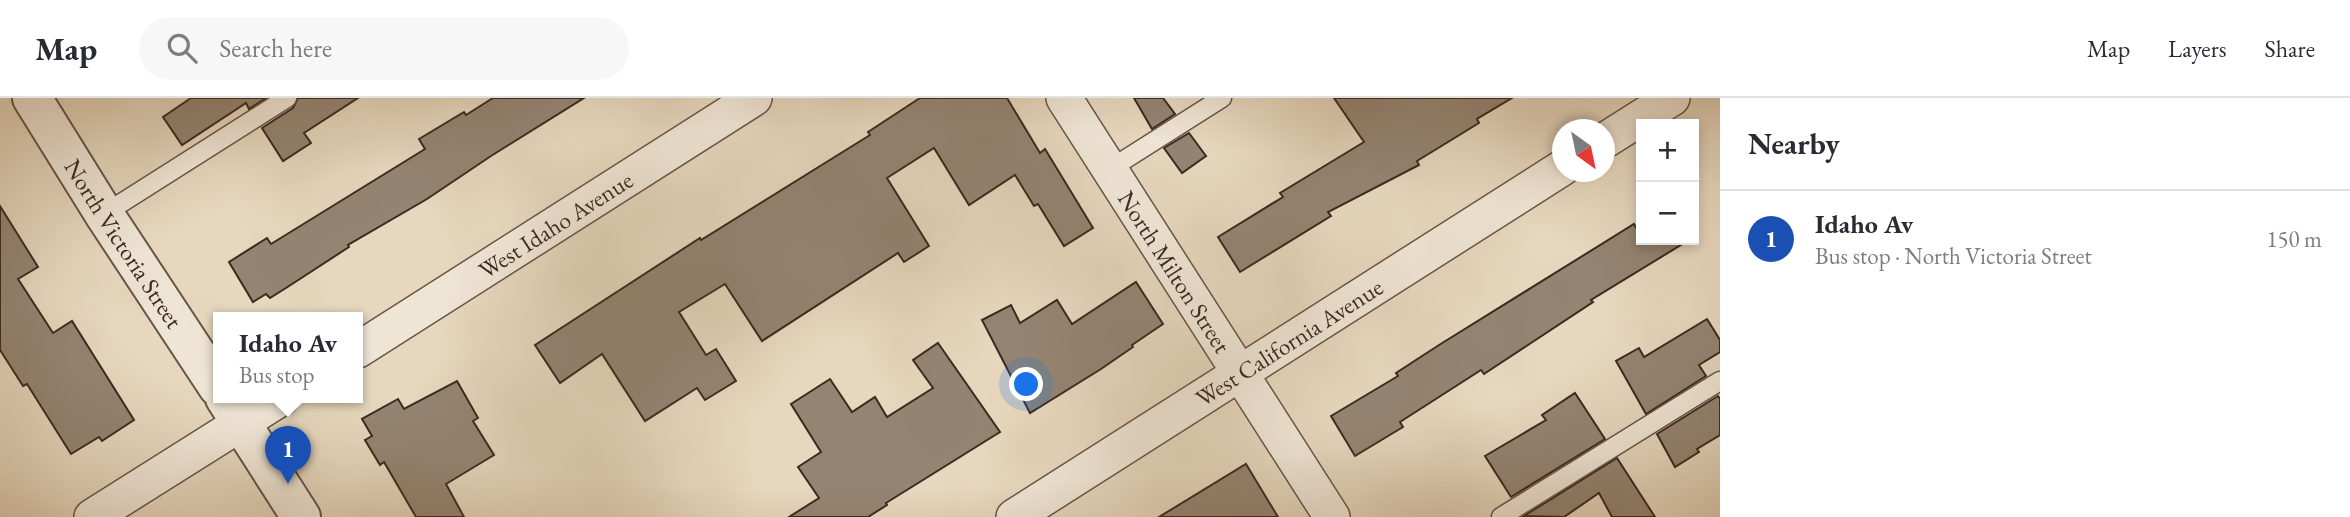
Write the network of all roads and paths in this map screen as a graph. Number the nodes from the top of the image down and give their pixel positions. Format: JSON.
{"nodes":[{"id":1,"x":32,"y":98,"type":"edge"},
{"id":2,"x":287,"y":98,"type":"edge"},
{"id":3,"x":754,"y":98,"type":"edge"},
{"id":4,"x":1064,"y":98,"type":"edge"},
{"id":5,"x":1222,"y":98,"type":"edge"},
{"id":6,"x":1672,"y":98,"type":"edge"},
{"id":7,"x":1615,"y":135,"type":"edge"},
{"id":8,"x":1110,"y":169,"type":"junction"},
{"id":9,"x":1552,"y":175,"type":"edge"},
{"id":10,"x":104,"y":214,"type":"junction"},
{"id":11,"x":363,"y":346,"type":"edge"},
{"id":12,"x":1241,"y":374,"type":"junction"},
{"id":13,"x":213,"y":379,"type":"edge"},
{"id":14,"x":1720,"y":381,"type":"edge"},
{"id":15,"x":263,"y":403,"type":"edge"},
{"id":16,"x":233,"y":411,"type":"edge"},
{"id":17,"x":92,"y":517,"type":"edge"},
{"id":18,"x":301,"y":517,"type":"edge"},
{"id":19,"x":1014,"y":517,"type":"edge"},
{"id":20,"x":1332,"y":517,"type":"edge"},
{"id":21,"x":1501,"y":517,"type":"edge"}],
"edges":[{"from":1,"to":10,"type":"street","name":"North Victoria Street"},
{"from":2,"to":10,"type":"lane"},
{"from":3,"to":11,"type":"street","name":"West Idaho Avenue"},
{"from":4,"to":8,"type":"street","name":"North Milton Street"},
{"from":5,"to":8,"type":"lane"},
{"from":6,"to":7,"type":"street"},
{"from":8,"to":12,"type":"street","name":"North Milton Street"},
{"from":9,"to":12,"type":"street","name":"West California Avenue"},
{"from":10,"to":13,"type":"street","name":"North Victoria Street"},
{"from":12,"to":19,"type":"street","name":"West California Avenue"},
{"from":12,"to":20,"type":"street","name":"North Milton Street"},
{"from":14,"to":21,"type":"lane"},
{"from":15,"to":16,"type":"street"},
{"from":16,"to":17,"type":"street"},
{"from":16,"to":18,"type":"street"}]}
